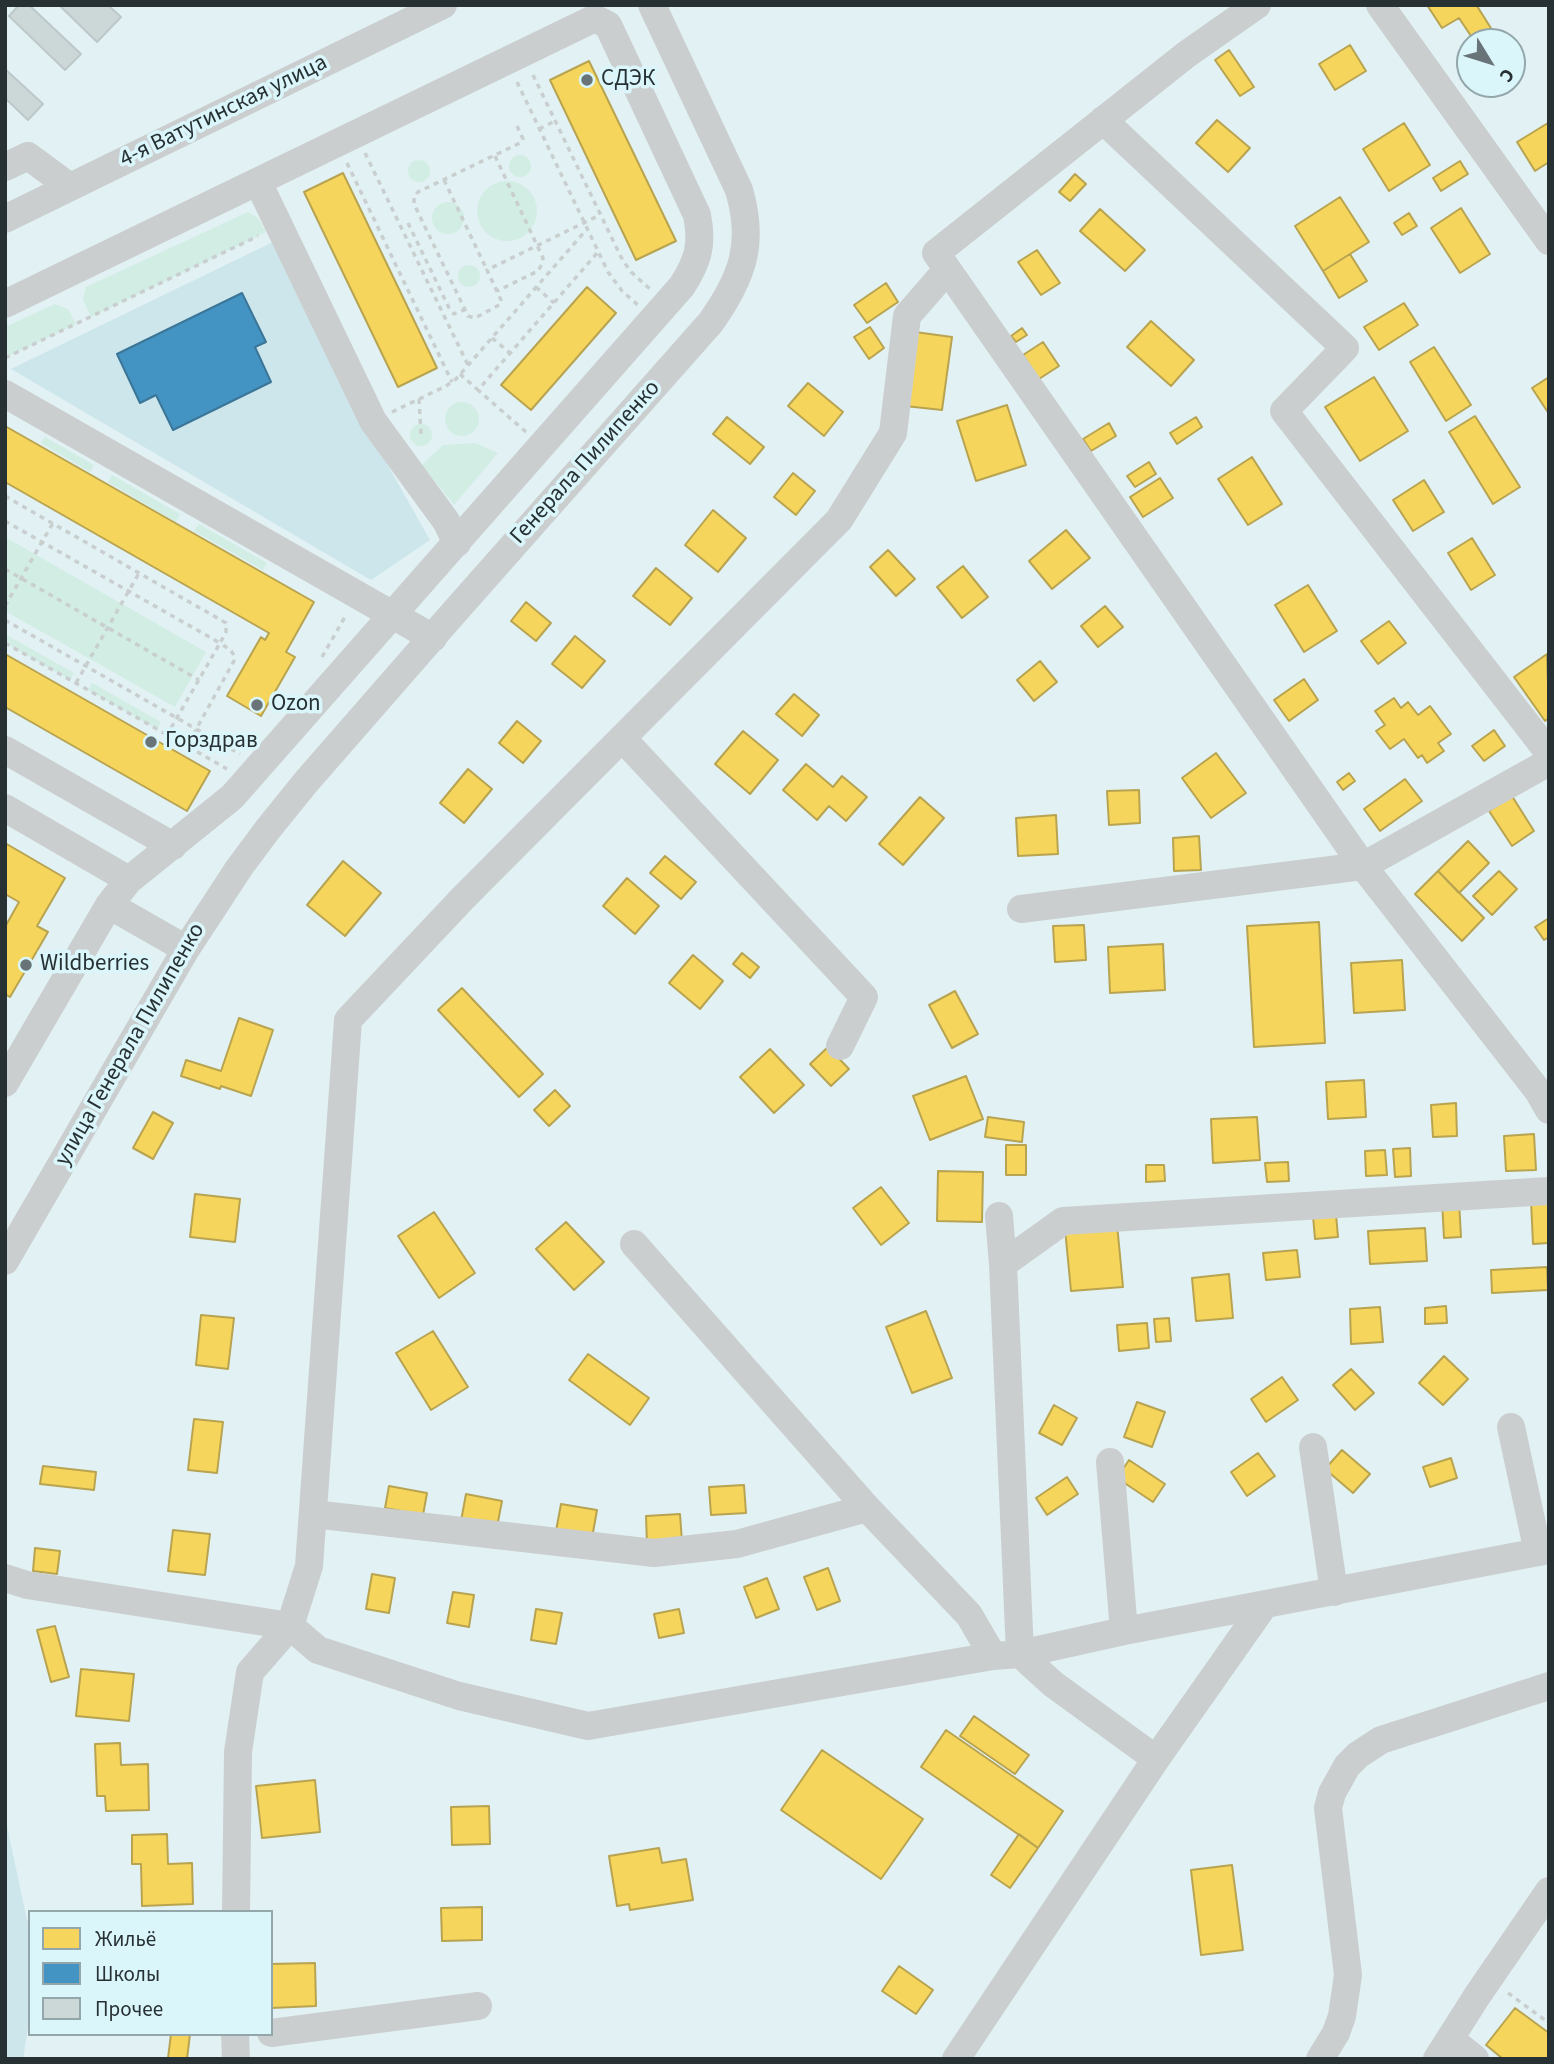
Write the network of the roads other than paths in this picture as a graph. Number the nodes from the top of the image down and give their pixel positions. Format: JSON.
{"nodes":[{"id":1,"x":443,"y":5,"type":"edge"},
{"id":2,"x":652,"y":5,"type":"edge"},
{"id":3,"x":1257,"y":5,"type":"edge"},
{"id":4,"x":1380,"y":5,"type":"edge"},
{"id":5,"x":1103,"y":120,"type":"junction"},
{"id":6,"x":5,"y":167,"type":"edge"},
{"id":7,"x":258,"y":182,"type":"junction"},
{"id":8,"x":70,"y":187,"type":"junction"},
{"id":9,"x":5,"y":219,"type":"edge"},
{"id":10,"x":1549,"y":241,"type":"edge"},
{"id":11,"x":947,"y":270,"type":"junction"},
{"id":12,"x":5,"y":304,"type":"edge"},
{"id":13,"x":5,"y":394,"type":"edge"},
{"id":14,"x":457,"y":543,"type":"junction"},
{"id":15,"x":393,"y":616,"type":"junction"},
{"id":16,"x":433,"y":638,"type":"junction"},
{"id":17,"x":622,"y":738,"type":"junction"},
{"id":18,"x":5,"y":750,"type":"edge"},
{"id":19,"x":1549,"y":753,"type":"edge"},
{"id":20,"x":1549,"y":762,"type":"edge"},
{"id":21,"x":5,"y":808,"type":"edge"},
{"id":22,"x":173,"y":846,"type":"junction"},
{"id":23,"x":1363,"y":866,"type":"junction"},
{"id":24,"x":239,"y":868,"type":"joint"},
{"id":25,"x":129,"y":880,"type":"junction"},
{"id":26,"x":109,"y":905,"type":"junction"},
{"id":27,"x":1021,"y":909,"type":"dead end"},
{"id":28,"x":186,"y":949,"type":"junction"},
{"id":29,"x":840,"y":1045,"type":"dead end"},
{"id":30,"x":5,"y":1083,"type":"edge"},
{"id":31,"x":1549,"y":1110,"type":"edge"},
{"id":32,"x":1549,"y":1191,"type":"edge"},
{"id":33,"x":999,"y":1216,"type":"dead end"},
{"id":34,"x":13,"y":1230,"type":"edge"},
{"id":35,"x":634,"y":1244,"type":"dead end"},
{"id":36,"x":5,"y":1261,"type":"edge"},
{"id":37,"x":1003,"y":1264,"type":"junction"},
{"id":38,"x":1511,"y":1427,"type":"dead end"},
{"id":39,"x":1313,"y":1447,"type":"dead end"},
{"id":40,"x":1110,"y":1462,"type":"dead end"},
{"id":41,"x":867,"y":1508,"type":"junction"},
{"id":42,"x":313,"y":1514,"type":"junction"},
{"id":43,"x":1543,"y":1551,"type":"edge"},
{"id":44,"x":16,"y":1581,"type":"edge"},
{"id":45,"x":1334,"y":1591,"type":"junction"},
{"id":46,"x":1265,"y":1604,"type":"junction"},
{"id":47,"x":290,"y":1626,"type":"junction"},
{"id":48,"x":1124,"y":1631,"type":"junction"},
{"id":49,"x":1007,"y":1655,"type":"junction"},
{"id":50,"x":1549,"y":1686,"type":"edge"},
{"id":51,"x":1156,"y":1759,"type":"junction"},
{"id":52,"x":1549,"y":1891,"type":"edge"},
{"id":53,"x":236,"y":1910,"type":"edge"},
{"id":54,"x":478,"y":2006,"type":"dead end"},
{"id":55,"x":273,"y":2033,"type":"edge"},
{"id":56,"x":1444,"y":2049,"type":"edge"},
{"id":57,"x":956,"y":2059,"type":"edge"},
{"id":58,"x":1320,"y":2059,"type":"edge"},
{"id":59,"x":1475,"y":2059,"type":"edge"}],
"edges":[{"from":1,"to":8,"type":"street","name":"4-я Ватутинская улица"},
{"from":2,"to":16,"type":"street","name":"Генерала Пилипенко"},
{"from":3,"to":5,"type":"street"},
{"from":4,"to":10,"type":"street"},
{"from":5,"to":11,"type":"street"},
{"from":5,"to":19,"type":"street"},
{"from":6,"to":8,"type":"street"},
{"from":7,"to":12,"type":"street"},
{"from":7,"to":14,"type":"street"},
{"from":7,"to":14,"type":"street"},
{"from":8,"to":9,"type":"street","name":"4-я Ватутинская улица"},
{"from":11,"to":17,"type":"street"},
{"from":11,"to":23,"type":"street"},
{"from":13,"to":15,"type":"street"},
{"from":14,"to":15,"type":"street"},
{"from":15,"to":16,"type":"street"},
{"from":15,"to":22,"type":"street"},
{"from":16,"to":24,"type":"street","name":"Генерала Пилипенко"},
{"from":17,"to":29,"type":"street"},
{"from":17,"to":42,"type":"street"},
{"from":18,"to":22,"type":"street"},
{"from":20,"to":23,"type":"street"},
{"from":21,"to":25,"type":"street"},
{"from":22,"to":25,"type":"street"},
{"from":23,"to":27,"type":"street"},
{"from":23,"to":31,"type":"street"},
{"from":24,"to":28,"type":"street","name":"улица Генерала Пилипенко"},
{"from":25,"to":26,"type":"street"},
{"from":26,"to":28,"type":"street"},
{"from":26,"to":30,"type":"street"},
{"from":28,"to":34,"type":"street","name":"улица Генерала Пилипенко"},
{"from":32,"to":37,"type":"street"},
{"from":33,"to":37,"type":"street"},
{"from":34,"to":36,"type":"street","name":"улица Генерала Пилипенко"},
{"from":35,"to":41,"type":"street"},
{"from":37,"to":49,"type":"street"},
{"from":38,"to":43,"type":"street"},
{"from":39,"to":45,"type":"street"},
{"from":40,"to":48,"type":"street"},
{"from":41,"to":42,"type":"street"},
{"from":41,"to":49,"type":"street"},
{"from":42,"to":47,"type":"street"},
{"from":43,"to":45,"type":"street"},
{"from":44,"to":47,"type":"street"},
{"from":45,"to":46,"type":"street"},
{"from":46,"to":48,"type":"street"},
{"from":46,"to":51,"type":"street"},
{"from":47,"to":49,"type":"street"},
{"from":47,"to":53,"type":"street"},
{"from":48,"to":49,"type":"street"},
{"from":49,"to":51,"type":"street"},
{"from":50,"to":58,"type":"street"},
{"from":51,"to":57,"type":"street"},
{"from":52,"to":56,"type":"street"},
{"from":54,"to":55,"type":"street"},
{"from":56,"to":59,"type":"street"}]}
